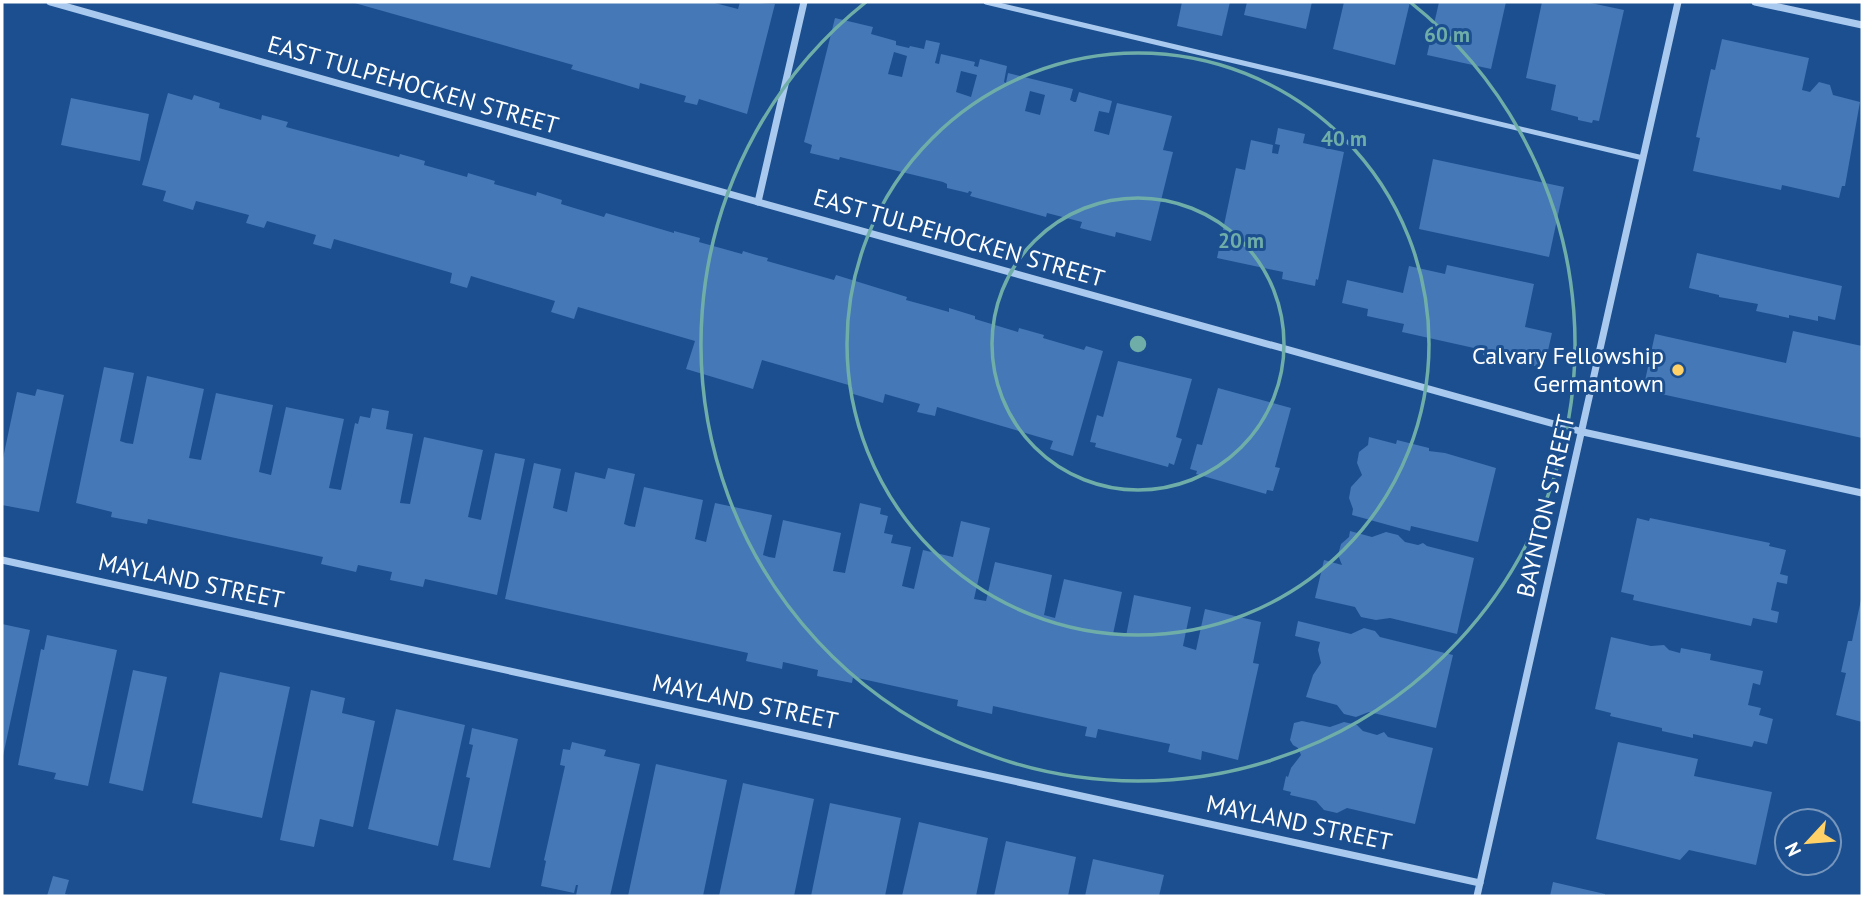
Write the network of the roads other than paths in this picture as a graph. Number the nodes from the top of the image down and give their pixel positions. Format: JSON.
{"nodes":[{"id":1,"x":50,"y":2,"type":"edge"},
{"id":2,"x":804,"y":2,"type":"edge"},
{"id":3,"x":986,"y":2,"type":"edge"},
{"id":4,"x":1678,"y":2,"type":"edge"},
{"id":5,"x":1755,"y":2,"type":"edge"},
{"id":6,"x":1862,"y":25,"type":"edge"},
{"id":7,"x":1643,"y":158,"type":"junction"},
{"id":8,"x":758,"y":202,"type":"junction"},
{"id":9,"x":1583,"y":432,"type":"junction"},
{"id":10,"x":1862,"y":494,"type":"edge"},
{"id":11,"x":2,"y":560,"type":"edge"},
{"id":12,"x":1480,"y":883,"type":"junction"},
{"id":13,"x":1477,"y":896,"type":"edge"}],
"edges":[{"from":1,"to":8,"type":"street","name":"EAST TULPEHOCKEN STREET"},
{"from":2,"to":8,"type":"street"},
{"from":3,"to":7,"type":"lane"},
{"from":4,"to":7,"type":"street","name":"BAYNTON STREET"},
{"from":5,"to":6,"type":"street"},
{"from":7,"to":9,"type":"street","name":"BAYNTON STREET"},
{"from":8,"to":9,"type":"street","name":"EAST TULPEHOCKEN STREET"},
{"from":9,"to":10,"type":"street","name":"EAST TULPEHOCKEN STREET"},
{"from":9,"to":12,"type":"street","name":"BAYNTON STREET"},
{"from":11,"to":12,"type":"street","name":"MAYLAND STREET"},
{"from":12,"to":13,"type":"street","name":"BAYNTON STREET"}]}
